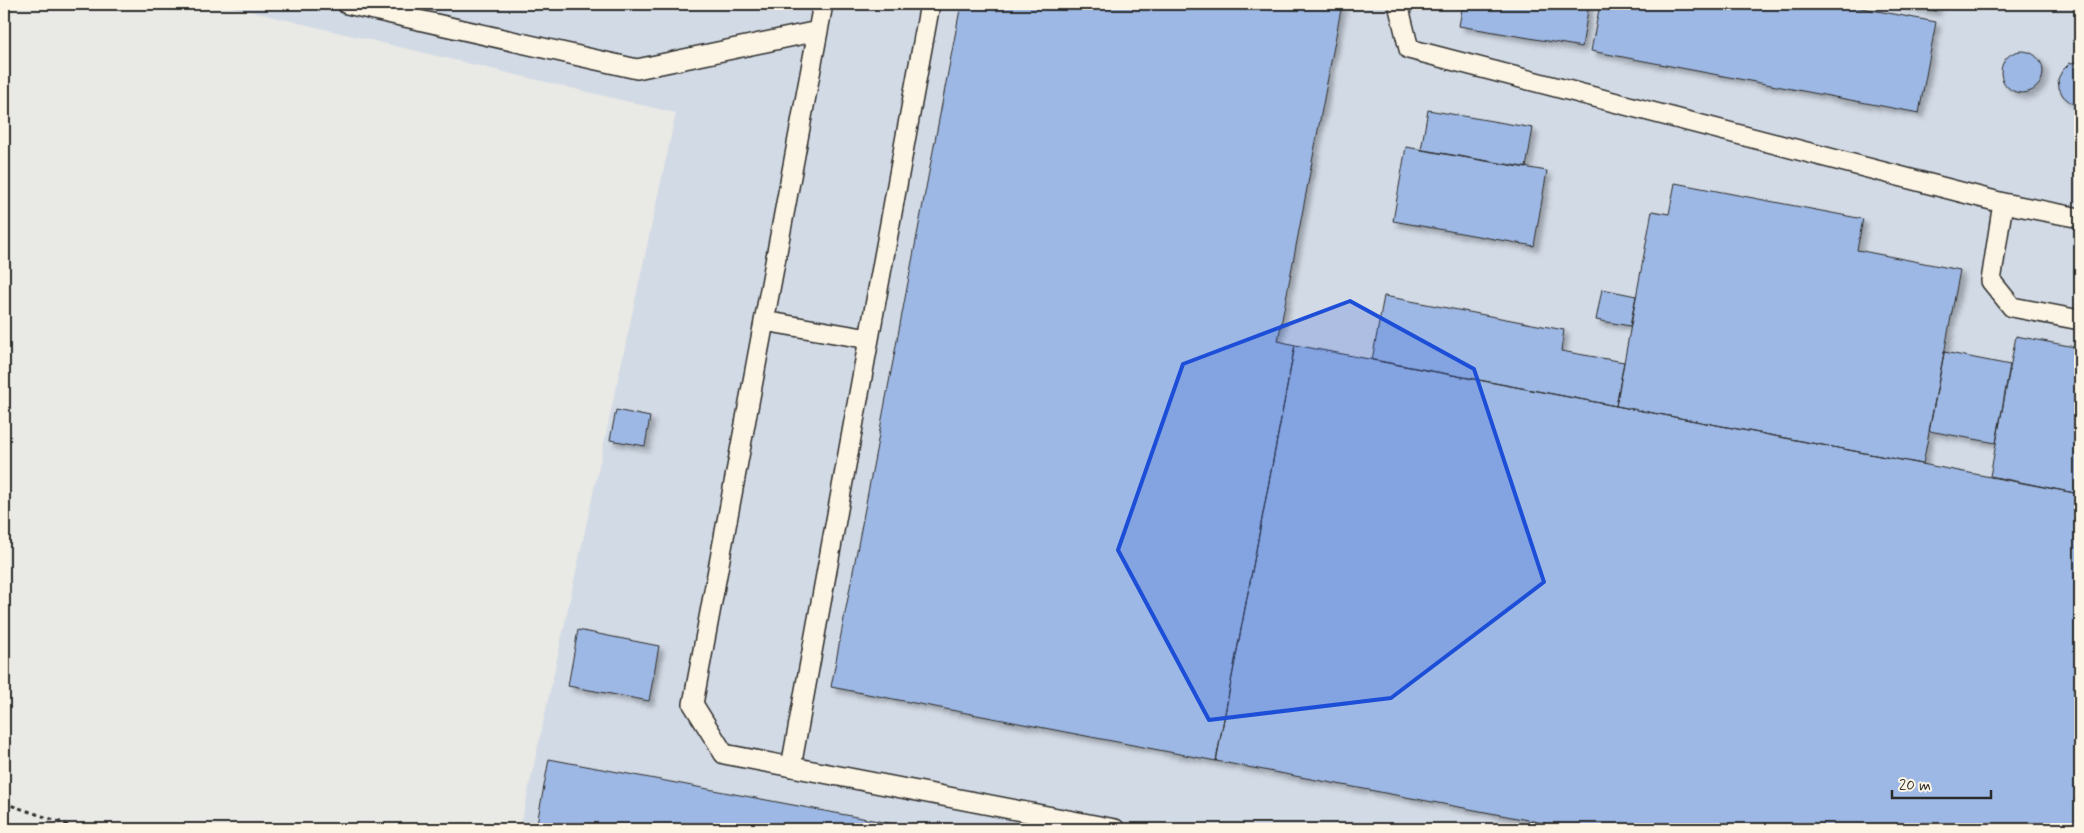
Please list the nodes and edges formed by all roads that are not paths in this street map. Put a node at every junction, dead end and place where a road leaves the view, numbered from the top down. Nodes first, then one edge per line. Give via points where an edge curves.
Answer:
1 (347, 4) edge
2 (823, 4) edge
3 (930, 4) edge
4 (1398, 4) edge
5 (818, 31) junction
6 (2003, 203) junction
7 (2080, 218) edge
8 (2080, 320) edge
9 (764, 321) junction
10 (869, 339) junction
11 (791, 766) junction
12 (1115, 829) edge

1 - 5 lane via 637,69
2 - 5 lane
3 - 10 lane
4 - 6 lane via 1409,49
5 - 9 lane
6 - 7 lane
6 - 8 lane via 1991,281 2012,307
9 - 10 lane
9 - 11 lane via 693,704 724,754
10 - 11 lane
11 - 12 lane

